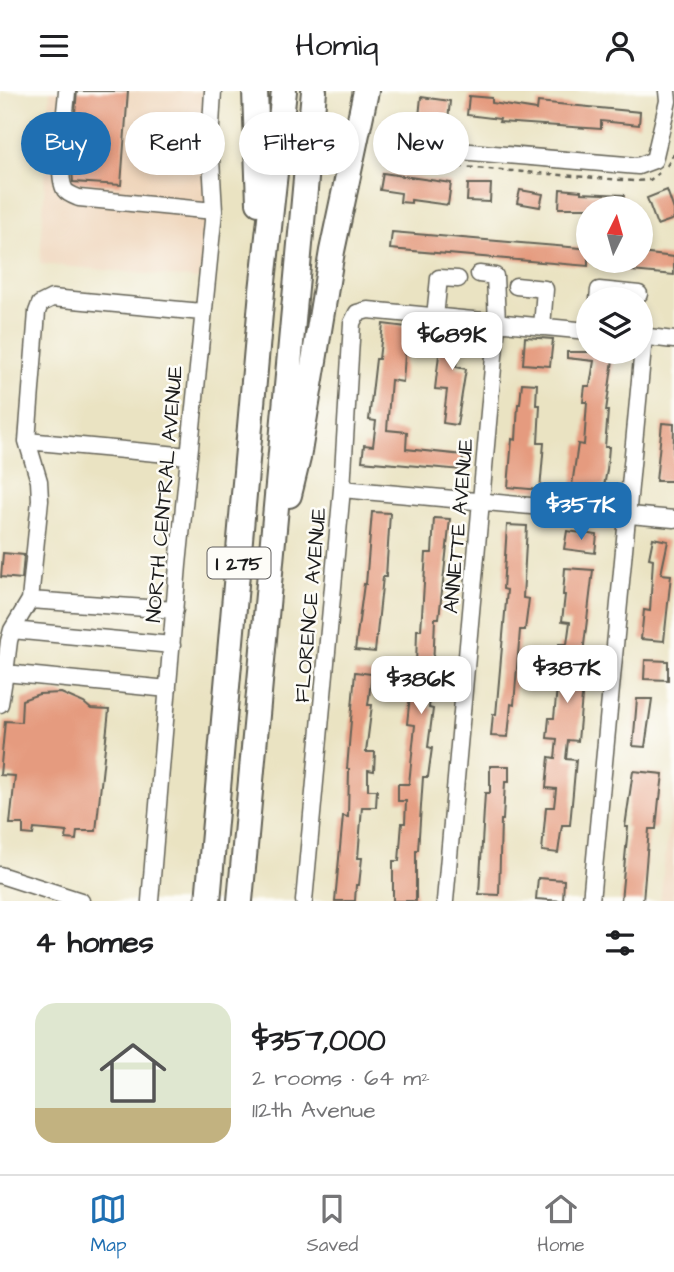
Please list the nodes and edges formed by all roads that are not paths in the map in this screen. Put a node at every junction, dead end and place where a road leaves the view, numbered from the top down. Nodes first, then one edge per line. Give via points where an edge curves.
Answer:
1 (67, 91) edge
2 (211, 91) edge
3 (255, 91) edge
4 (284, 91) edge
5 (314, 91) edge
6 (366, 91) edge
7 (670, 98) edge
8 (469, 152) edge
9 (214, 211) junction
10 (479, 274) dead end
11 (458, 279) dead end
12 (516, 286) dead end
13 (262, 291) junction
14 (202, 312) junction
15 (435, 317) junction
16 (498, 323) junction
17 (542, 327) junction
18 (576, 330) edge
19 (653, 338) edge
20 (674, 340) edge
21 (640, 364) edge
22 (27, 442) junction
23 (189, 456) junction
24 (342, 489) junction
25 (481, 502) junction
26 (626, 515) junction
27 (674, 519) edge
28 (270, 570) junction
29 (30, 600) junction
30 (175, 610) junction
31 (12, 630) junction
32 (172, 645) junction
33 (5, 673) junction
34 (168, 689) junction
35 (0, 703) edge
36 (0, 875) edge
37 (81, 901) edge
38 (150, 901) edge
39 (208, 901) edge
40 (240, 901) edge
41 (304, 901) edge
42 (445, 901) edge
43 (591, 901) edge

1 - 9 street via 61,161 67,192 79,198
2 - 9 street, NORTH CENTRAL AVENUE
3 - 13 highway
4 - 13 highway, I 275
5 - 28 highway, I 275
6 - 28 highway via 332,251 298,458
7 - 8 street via 654,160 638,166
9 - 14 street, NORTH CENTRAL AVENUE
10 - 16 street, ANNETTE AVENUE via 495,276
11 - 15 street via 439,278
12 - 17 street via 545,289
13 - 39 highway, I 275
14 - 22 street via 46,299 37,312
14 - 23 street, NORTH CENTRAL AVENUE
15 - 16 street
15 - 24 street, FLORENCE AVENUE via 368,310 357,313 352,323
16 - 17 street
16 - 25 street, ANNETTE AVENUE
17 - 18 street
19 - 20 street
21 - 26 street
22 - 23 street
22 - 29 street via 40,488
23 - 30 street, NORTH CENTRAL AVENUE
24 - 25 street
24 - 41 street, FLORENCE AVENUE
25 - 26 street
25 - 42 street, ANNETTE AVENUE
26 - 27 street
26 - 43 street
28 - 40 highway, I 275
29 - 30 street
29 - 31 street
30 - 32 street, NORTH CENTRAL AVENUE
31 - 32 street
31 - 33 street
32 - 34 street, NORTH CENTRAL AVENUE
33 - 34 street
33 - 35 street
34 - 38 street, NORTH CENTRAL AVENUE
36 - 37 street

